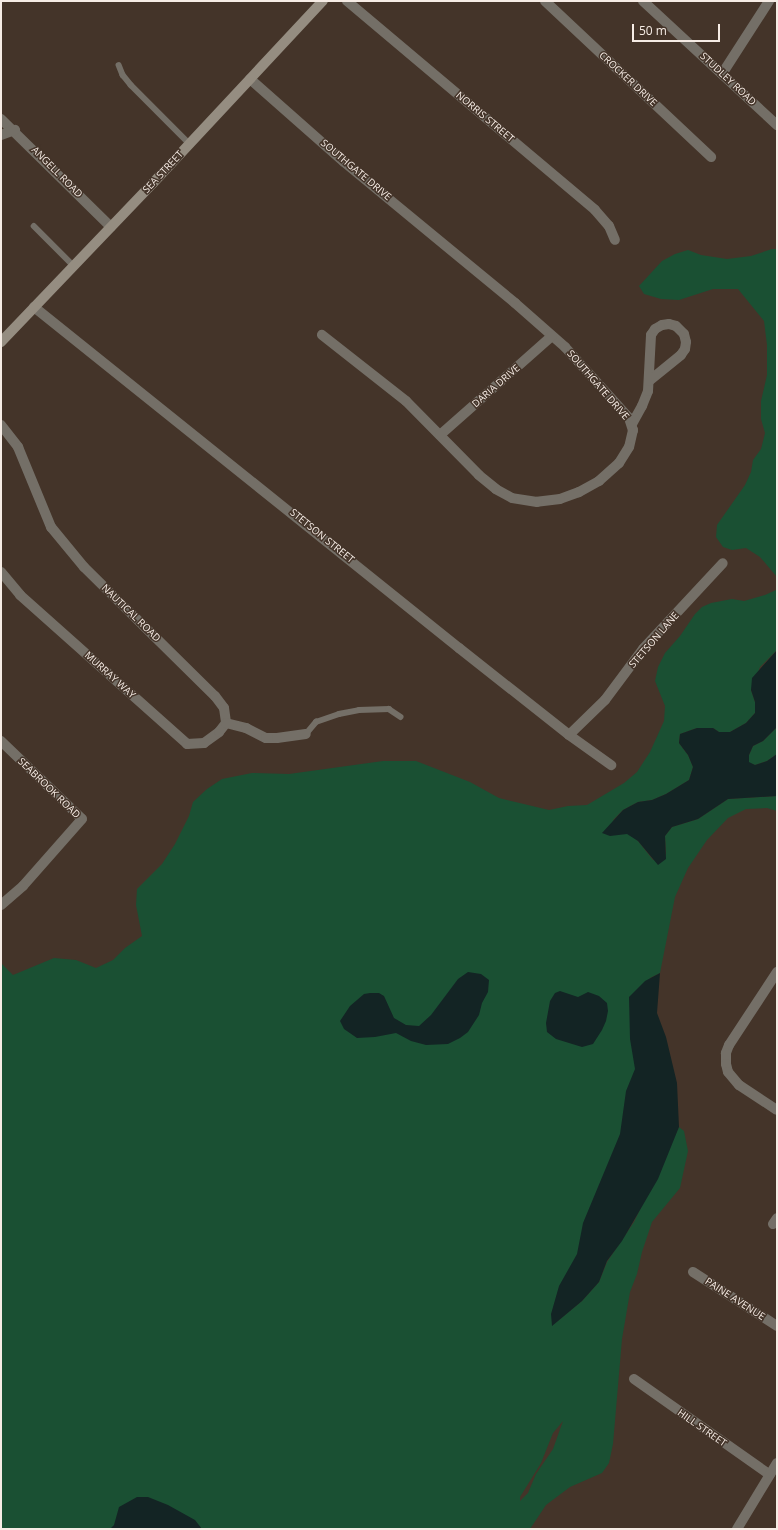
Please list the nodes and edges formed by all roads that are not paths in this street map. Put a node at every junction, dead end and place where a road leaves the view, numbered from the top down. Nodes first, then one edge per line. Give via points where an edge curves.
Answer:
1 (323, 1) edge
2 (347, 1) edge
3 (545, 1) edge
4 (643, 1) edge
5 (769, 1) edge
6 (119, 65) dead end
7 (722, 74) junction
8 (250, 79) junction
9 (1, 119) edge
10 (777, 125) edge
11 (15, 130) junction
12 (1, 135) edge
13 (189, 143) junction
14 (712, 157) dead end
15 (34, 226) dead end
16 (111, 227) junction
17 (615, 240) dead end
18 (74, 266) junction
19 (34, 308) junction
20 (322, 334) dead end
21 (552, 336) junction
22 (1, 342) edge
23 (649, 381) junction
24 (632, 424) junction
25 (1, 425) edge
26 (440, 436) junction
27 (723, 563) dead end
28 (1, 572) edge
29 (401, 717) dead end
30 (226, 723) junction
31 (306, 734) joint
32 (570, 735) junction
33 (1, 741) edge
34 (611, 765) dead end
35 (1, 905) edge
36 (777, 972) edge
37 (777, 1110) edge
38 (693, 1272) dead end
39 (777, 1326) edge
40 (634, 1379) dead end
41 (777, 1463) edge
42 (770, 1475) junction
43 (737, 1529) edge

1 - 8 street, SEA STREET
2 - 17 street, NORRIS STREET via 595,210 609,226
3 - 14 street, CROCKER DRIVE
4 - 7 street, STUDLEY ROAD
5 - 7 street
6 - 13 lane via 131,85
7 - 10 street, STUDLEY ROAD
8 - 13 street, SEA STREET
8 - 21 street, SOUTHGATE DRIVE via 344,162
9 - 11 street, ANGELL ROAD
11 - 12 street
11 - 16 street, ANGELL ROAD
13 - 16 street, SEA STREET
15 - 18 lane
16 - 18 street, SEA STREET
18 - 19 street, SEA STREET
19 - 22 street, SEA STREET
19 - 32 street, STETSON STREET
20 - 26 street, SOUTHGATE DRIVE via 400,396
21 - 24 street, SOUTHGATE DRIVE via 624,412
21 - 26 street, DARIA DRIVE
23 - 23 street via 685,349 684,334 676,326 662,325 651,335
23 - 24 street via 642,406
24 - 26 street, SOUTHGATE DRIVE via 630,447 599,481 560,499 537,502 512,498 496,489
25 - 30 street, NAUTICAL ROAD via 18,447 43,510 55,532 84,567 215,696 224,708
27 - 32 street, STETSON LANE via 643,649 605,700
28 - 30 street, MURRAY WAY via 20,595 187,744 204,743
29 - 31 lane via 390,709 359,710 316,722
30 - 31 street via 246,728 266,738
32 - 34 street, STETSON STREET
33 - 35 street, SEABROOK ROAD via 82,819 23,886
36 - 37 street via 726,1053 728,1072 739,1085
38 - 39 street, PAINE AVENUE
40 - 42 street, HILL STREET
41 - 42 street
42 - 43 street

